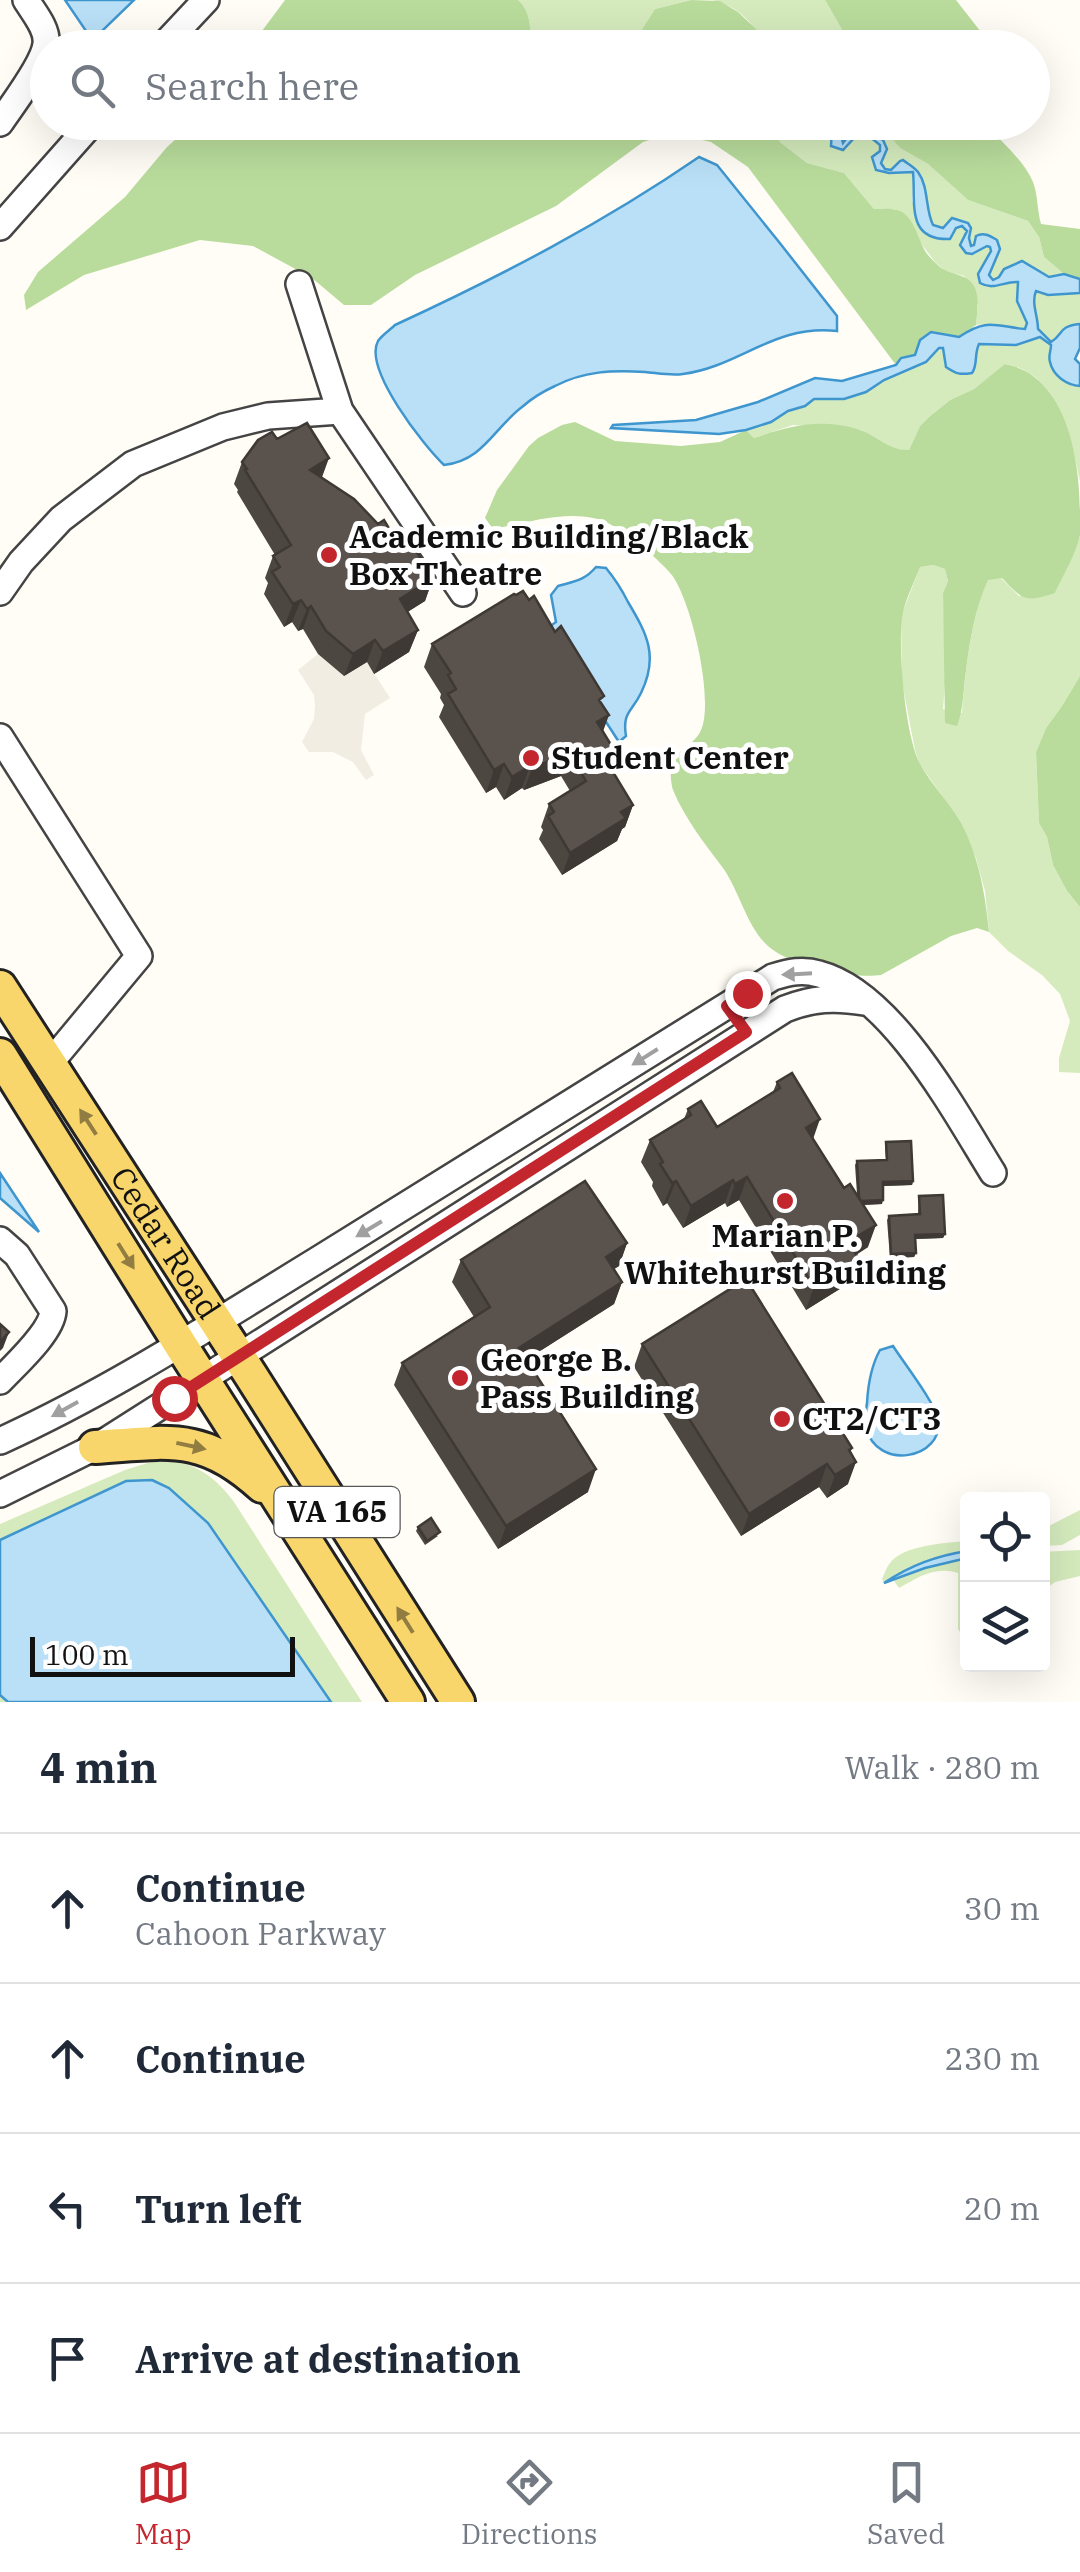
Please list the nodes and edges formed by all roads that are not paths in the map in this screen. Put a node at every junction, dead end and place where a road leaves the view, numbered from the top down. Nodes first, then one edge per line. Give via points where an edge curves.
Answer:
1 (26, 0) edge
2 (206, 0) edge
3 (43, 30) edge
4 (178, 30) edge
5 (30, 76) edge
6 (0, 123) edge
7 (77, 140) edge
8 (0, 227) edge
9 (299, 284) dead end
10 (340, 411) junction
11 (0, 592) edge
12 (462, 593) dead end
13 (0, 738) edge
14 (0, 987) edge
15 (868, 1002) junction
16 (727, 1006) junction
17 (746, 1032) junction
18 (0, 1054) edge
19 (50, 1063) junction
20 (993, 1173) dead end
21 (0, 1240) edge
22 (216, 1322) junction
23 (180, 1344) junction
24 (238, 1356) junction
25 (202, 1379) junction
26 (0, 1381) edge
27 (0, 1441) edge
28 (94, 1448) junction
29 (0, 1494) edge
30 (283, 1506) junction
31 (408, 1702) edge
32 (458, 1702) edge

1 - 3 street
2 - 4 street
5 - 6 street
7 - 8 street
9 - 10 street
10 - 11 street via 223,427 133,464 61,519
10 - 12 street
13 - 19 street via 139,956
14 - 19 main road, Cedar Road / VA 165
15 -> 16 street via 836,980 804,971 774,977
15 - 17 street via 803,1002
15 - 20 street via 908,1042
16 - 17 street
16 -> 22 street
17 - 24 street
18 -> 23 main road, Cedar Road / VA 165
22 -> 19 main road, Cedar Road / VA 165
21 - 26 street via 53,1310 47,1329
22 - 23 street
22 - 24 main road, Cedar Road / VA 165
23 - 25 main road, Cedar Road / VA 165
23 -> 27 street
24 - 25 street
32 -> 24 main road, Cedar Road / VA 165
25 - 28 street
25 - 30 main road, Cedar Road / VA 165
28 - 29 street
28 -> 30 main road via 159,1441 197,1446 230,1460
30 - 31 main road, Cedar Road / VA 165

